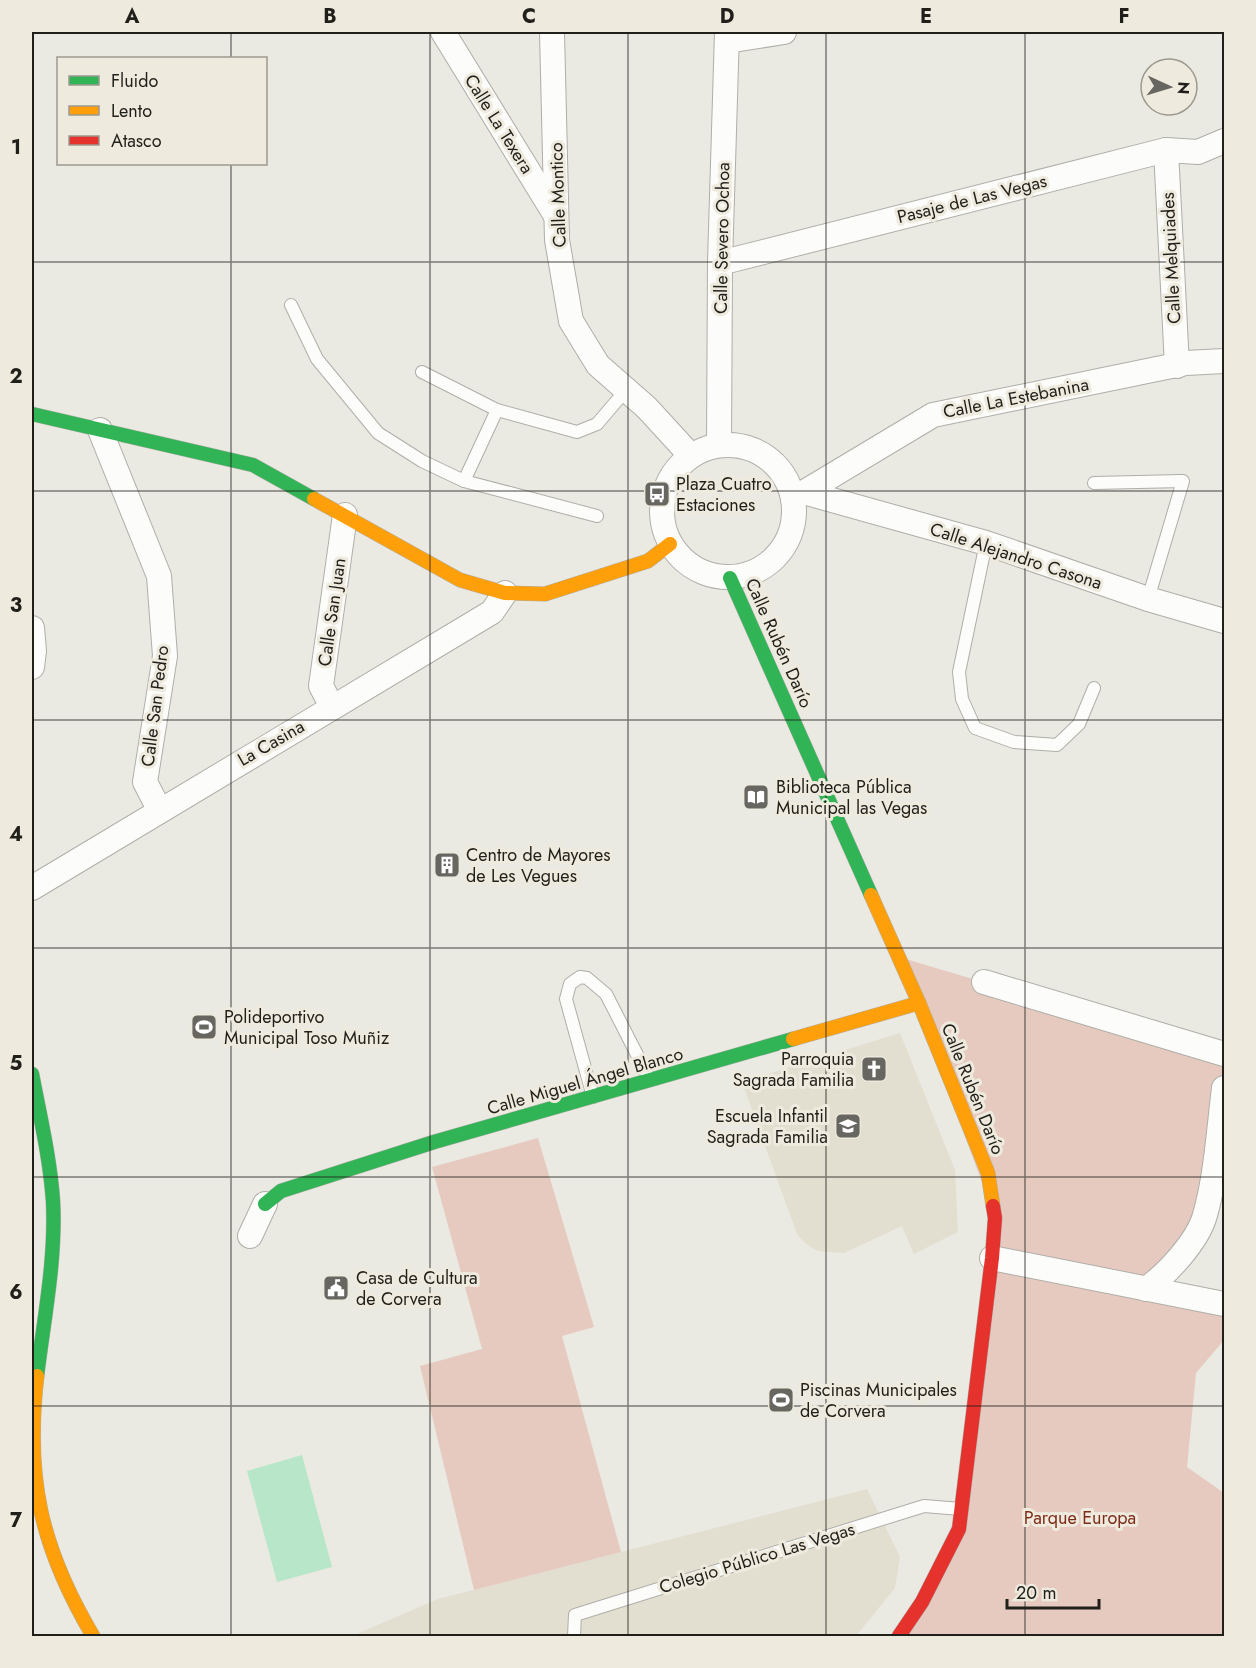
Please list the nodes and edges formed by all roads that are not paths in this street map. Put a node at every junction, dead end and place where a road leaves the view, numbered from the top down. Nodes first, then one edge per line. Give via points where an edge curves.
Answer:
1 (443, 32) edge
2 (552, 32) edge
3 (784, 32) edge
4 (727, 36) edge
5 (1224, 141) edge
6 (1166, 150) junction
7 (556, 216) junction
8 (720, 263) junction
9 (291, 305) dead end
10 (1224, 361) edge
11 (1177, 366) junction
12 (422, 372) dead end
13 (626, 390) junction
14 (497, 410) junction
15 (32, 414) edge
16 (100, 430) junction
17 (719, 445) junction
18 (691, 456) junction
19 (464, 481) junction
20 (1094, 483) dead end
21 (800, 496) junction
22 (345, 515) junction
23 (597, 516) dead end
24 (986, 543) junction
25 (670, 544) junction
26 (730, 578) junction
27 (505, 593) junction
28 (1148, 599) junction
29 (1224, 621) edge
30 (32, 627) edge
31 (32, 667) edge
32 (1094, 688) dead end
33 (332, 707) junction
34 (159, 809) junction
35 (32, 888) edge
36 (984, 982) dead end
37 (919, 1003) junction
38 (1224, 1054) edge
39 (32, 1074) edge
40 (651, 1081) junction
41 (1224, 1088) edge
42 (593, 1098) junction
43 (265, 1204) joint
44 (250, 1236) dead end
45 (992, 1258) junction
46 (1146, 1289) junction
47 (1224, 1304) edge
48 (962, 1509) junction
49 (93, 1636) edge
50 (574, 1636) edge
51 (899, 1636) edge

1 - 7 street, Calle La Texera
2 - 7 street, Calle Montico
3 - 4 street
4 - 8 street, Calle Severo Ochoa
5 - 6 street, Pasaje de Las Vegas via 1198,152
6 - 8 street, Pasaje de Las Vegas
6 - 11 street, Calle Melquiades
7 - 13 street, Calle Montico via 571,321 598,365
8 - 17 street, Calle Severo Ochoa
9 - 19 lane via 317,359 378,433 422,461
10 - 11 street, Calle La Estebanina
11 - 21 street, Calle La Estebanina via 933,415
12 - 14 lane
13 - 14 lane via 597,424 577,432
13 - 18 street, Calle Montico
14 - 19 lane
15 - 16 street
16 - 22 street via 253,465
16 - 34 street, Calle San Pedro via 159,576 165,656 145,782
17 - 18 street
17 - 21 street via 759,452 775,464
18 - 25 street via 674,473 663,495 662,520
19 - 23 lane
20 - 28 lane via 1183,481
21 - 24 street, Calle Alejandro Casona
21 - 26 street via 786,544 771,562 752,573
22 - 27 street via 460,580
22 - 33 street, Calle San Juan via 321,686
24 - 28 street, Calle Alejandro Casona
24 - 32 lane via 959,672 962,699 975,728 1014,742 1057,745 1079,724
25 - 26 street via 685,562 706,574
25 - 27 street via 648,561 545,594
26 - 37 street, Calle Rubén Darío
27 - 33 street, La Casina via 492,612
28 - 29 street, Calle Alejandro Casona
30 - 31 street
33 - 34 street, La Casina
34 - 35 street, La Casina
36 - 38 street
37 - 40 street, Calle Miguel Ángel Blanco
37 - 45 street, Calle Rubén Darío via 987,1173 995,1218
39 - 49 street via 48,1159 53,1222 32,1449 38,1503 53,1557 72,1603
40 - 42 street, Calle Miguel Ángel Blanco
40 - 42 lane via 606,994 580,977 570,984 566,999
41 - 46 street via 1205,1217 1164,1276
42 - 43 street, Calle Miguel Ángel Blanco via 434,1142 281,1191
43 - 44 street
45 - 46 street
45 - 48 street, Calle Rubén Darío
46 - 47 street
48 - 50 lane, Colegio Público Las Vegas via 924,1506 575,1615
48 - 51 street, Calle Rubén Darío via 960,1530

